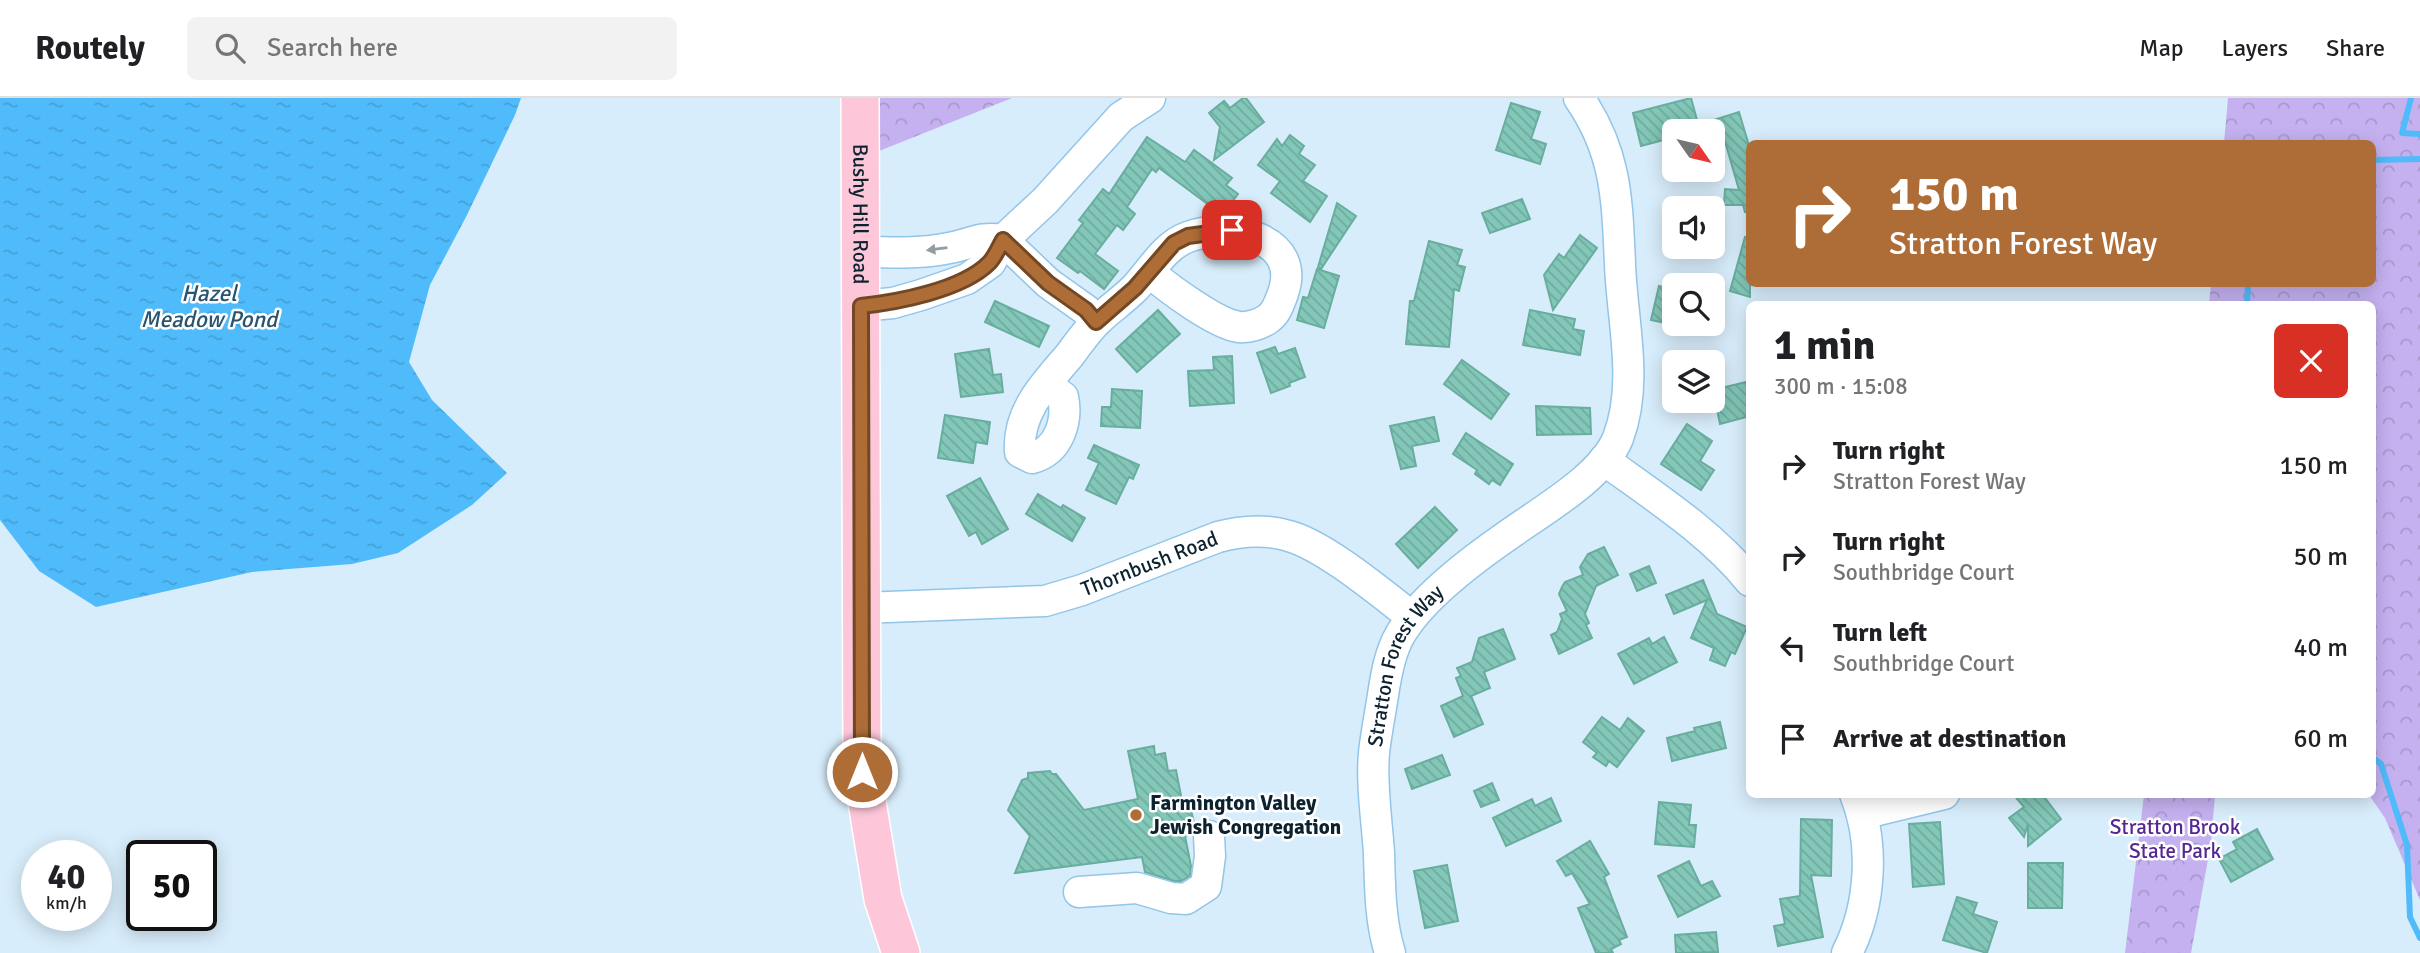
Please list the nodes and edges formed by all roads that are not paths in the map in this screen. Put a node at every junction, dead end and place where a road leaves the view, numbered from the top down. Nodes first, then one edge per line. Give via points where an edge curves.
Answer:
1 (860, 98) edge
2 (1150, 98) edge
3 (1579, 98) edge
4 (1003, 240) junction
5 (862, 251) junction
6 (1149, 272) dead end
7 (861, 306) junction
8 (1096, 322) junction
9 (1046, 384) dead end
10 (1604, 460) junction
11 (1746, 576) edge
12 (862, 608) junction
13 (1412, 617) junction
14 (1910, 798) edge
15 (1859, 804) edge
16 (1209, 836) dead end
17 (1079, 892) dead end
18 (1381, 952) edge
19 (901, 953) edge
20 (1847, 953) edge

1 - 5 main road, Bushy Hill Road
2 - 4 street via 1121,117
3 - 10 street, Stratton Forest Way via 1596,123 1614,178 1627,335 1627,405 1617,439
4 -> 5 street via 985,237 951,248 905,254
4 - 7 street via 989,263 967,279 921,296
4 - 8 street
5 - 7 main road, Bushy Hill Road
6 - 8 street
7 - 12 main road, Bushy Hill Road
8 - 9 street
10 - 11 street via 1699,531
10 - 13 street, Stratton Forest Way via 1570,492 1471,561
12 - 13 street, Thornbush Road via 1045,601 1218,537 1254,532 1307,543
12 - 19 main road, Bushy Hill Road via 862,772 883,899
13 - 18 street, Stratton Forest Way via 1399,636 1387,672 1374,755
14 - 15 street
15 - 20 street via 1867,846 1867,880 1862,917
16 - 17 street via 1206,886 1186,899 1137,888

